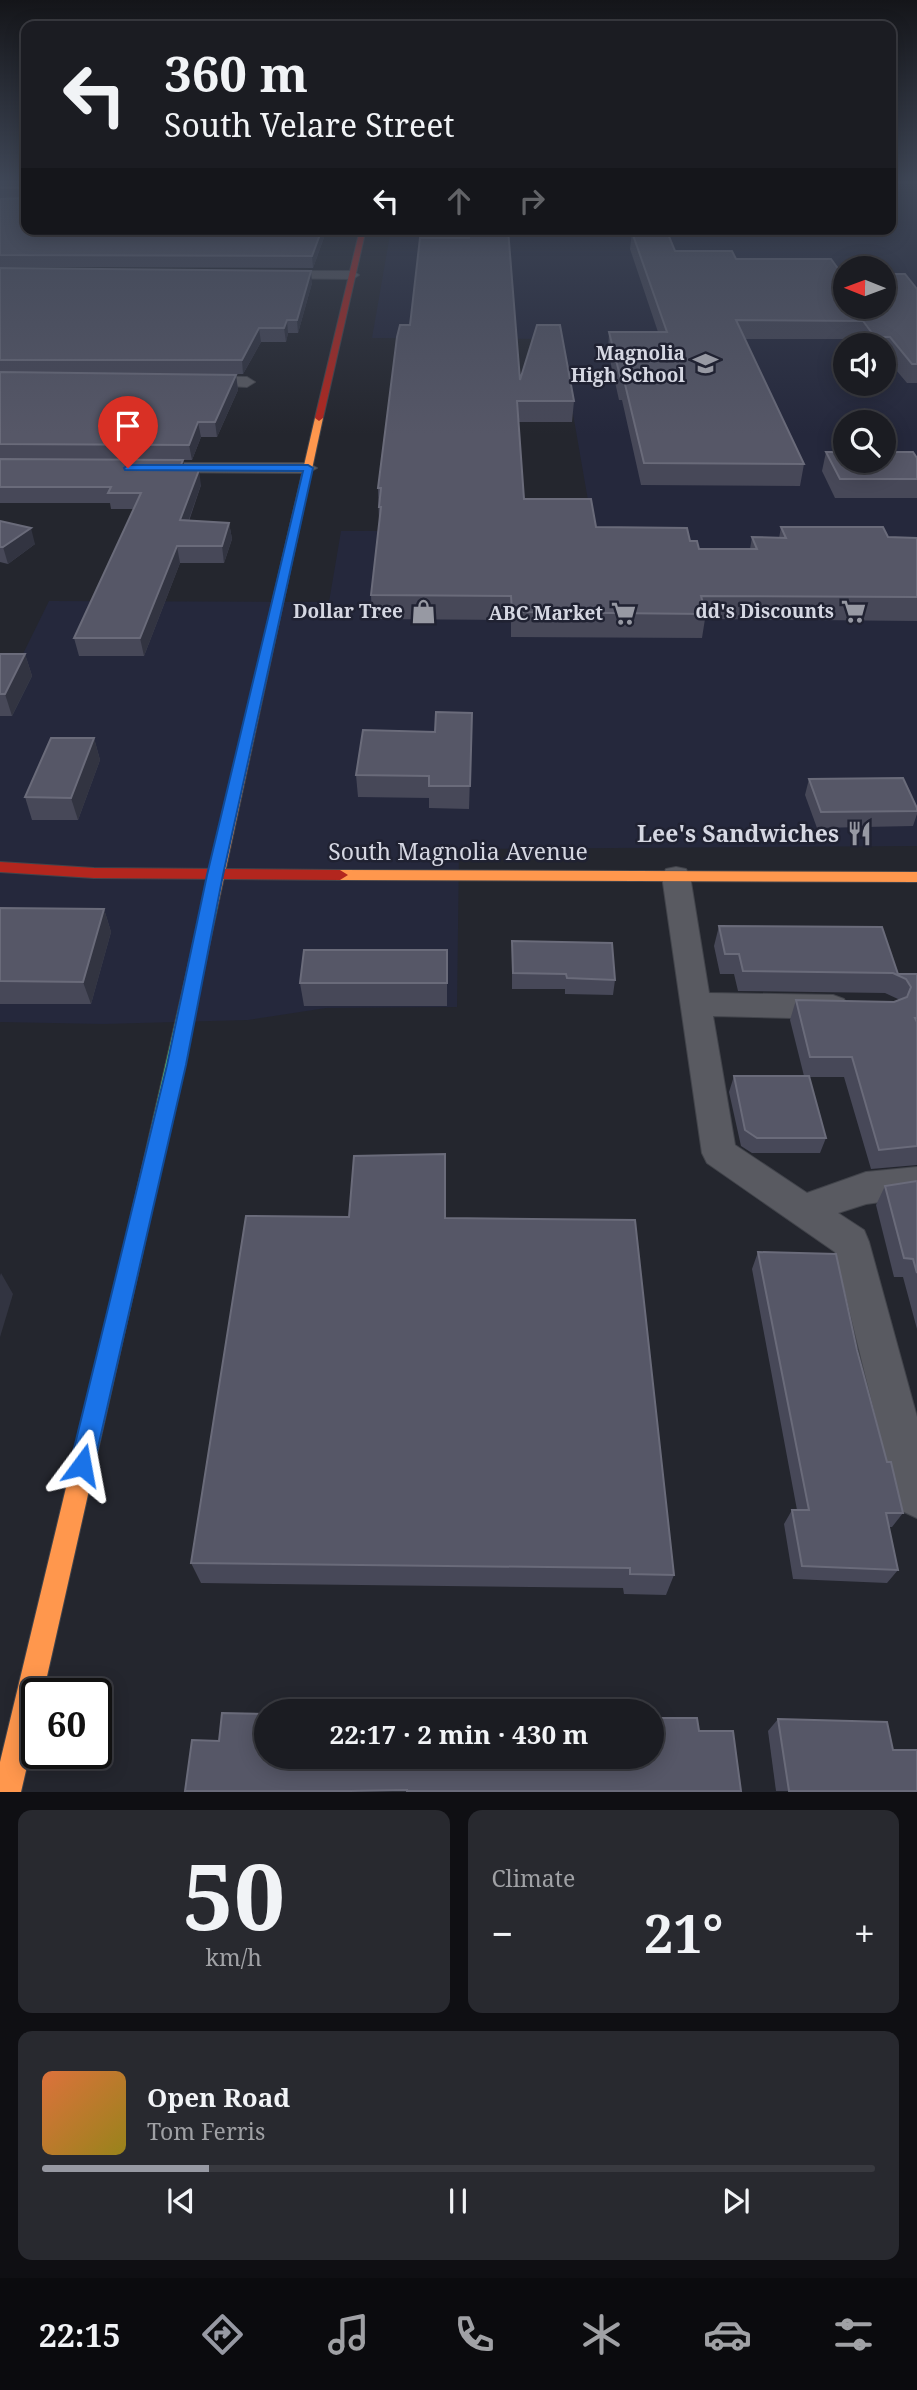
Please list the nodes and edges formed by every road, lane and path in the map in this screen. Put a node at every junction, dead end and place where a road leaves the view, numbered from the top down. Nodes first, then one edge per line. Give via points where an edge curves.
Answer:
1 (355, 267) edge
2 (255, 275) edge
3 (353, 275) junction
4 (178, 381) edge
5 (247, 382) dead end
6 (134, 468) edge
7 (308, 468) junction
8 (0, 867) edge
9 (215, 875) junction
10 (676, 876) junction
11 (917, 877) edge
12 (696, 1004) junction
13 (858, 1008) edge
14 (917, 1182) edge
15 (803, 1210) junction
16 (917, 1496) edge
17 (7, 1791) edge

1 - 3 main road
2 - 3 street
3 - 7 main road
4 - 5 street
6 - 7 street
7 - 9 main road
8 - 9 main road, South Magnolia Avenue
9 - 10 main road, South Magnolia Avenue
9 - 17 main road via 176,1065
10 - 11 main road, South Magnolia Avenue
10 - 12 street
12 - 13 street
12 - 15 street via 719,1153
14 - 15 street via 866,1188
15 - 16 street via 851,1242

